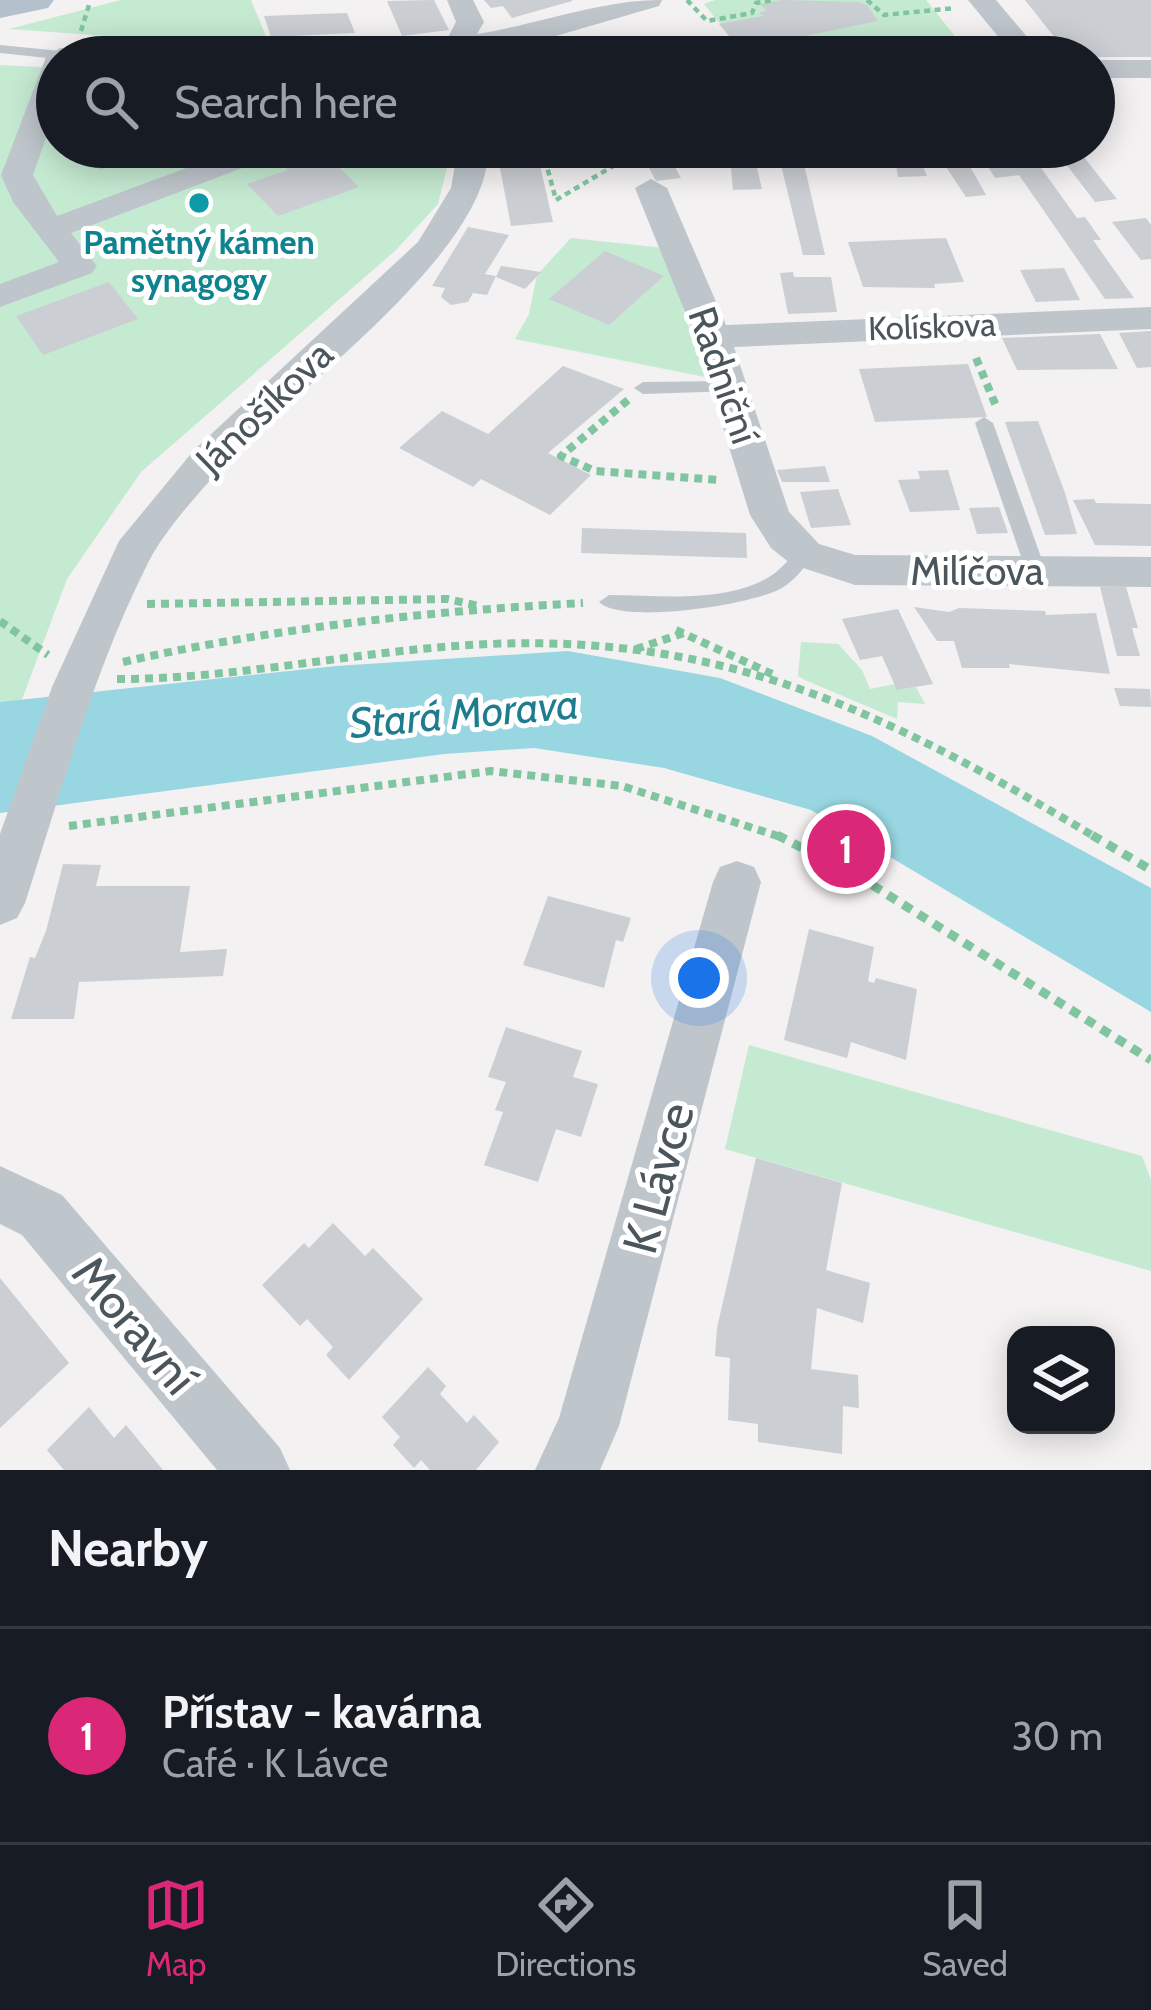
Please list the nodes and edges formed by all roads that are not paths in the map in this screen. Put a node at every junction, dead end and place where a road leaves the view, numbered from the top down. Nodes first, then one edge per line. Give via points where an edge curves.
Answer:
1 (34, 0) edge
2 (460, 0) edge
3 (649, 0) edge
4 (985, 5) edge
5 (0, 6) edge
6 (463, 36) edge
7 (525, 36) edge
8 (1012, 36) edge
9 (0, 49) edge
10 (36, 52) edge
11 (1115, 69) edge
12 (1151, 69) edge
13 (36, 123) edge
14 (215, 168) edge
15 (470, 168) edge
16 (8, 178) edge
17 (651, 188) dead end
18 (51, 229) junction
19 (0, 296) edge
20 (1151, 318) edge
21 (713, 337) junction
22 (730, 386) junction
23 (643, 388) road end
24 (992, 421) road end
25 (805, 554) junction
26 (1036, 571) junction
27 (1151, 572) edge
28 (608, 602) road end
29 (12, 860) edge
30 (737, 882) dead end
31 (0, 1194) edge
32 (258, 1470) edge
33 (567, 1470) edge

1 - 5 main road
2 - 6 street via 470,22
3 - 7 street
4 - 8 street
9 - 10 lane
11 - 12 street
13 - 16 street
14 - 18 street
15 - 29 street, Jánošíkova via 430,249 208,459 143,538 64,672
16 - 18 street
17 - 21 street, Radniční via 679,232
18 - 19 street via 80,266
20 - 21 street, Kolískova
21 - 22 street, Radniční
22 - 23 lane
22 - 25 street, Radniční via 770,515
24 - 26 lane
25 - 26 street, Milíčova via 855,570
25 - 28 lane via 778,580 750,592
26 - 27 street, Milíčova
30 - 33 street, K Lávce via 595,1403
31 - 32 street, Moravní via 42,1215

